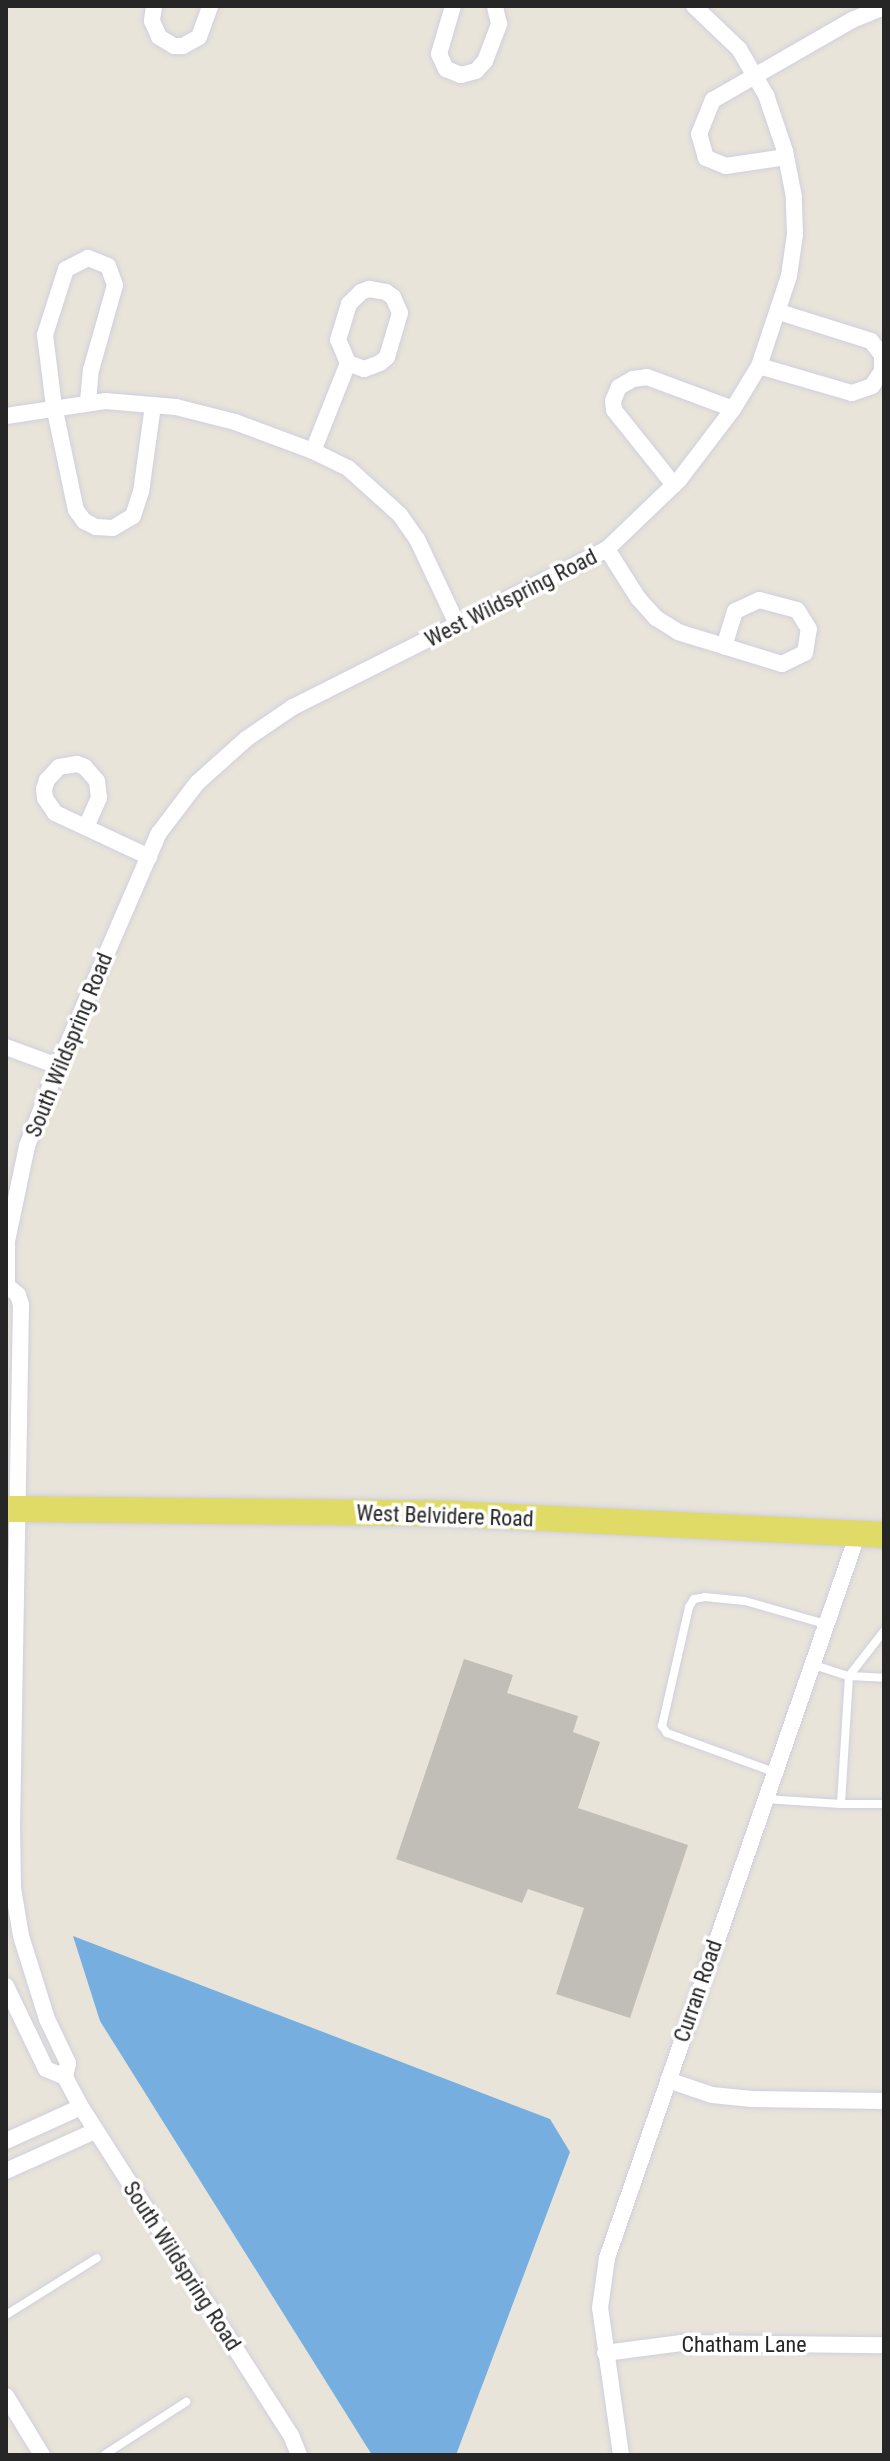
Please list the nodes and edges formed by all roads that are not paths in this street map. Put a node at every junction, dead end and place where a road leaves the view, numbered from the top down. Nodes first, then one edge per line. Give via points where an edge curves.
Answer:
1 (154, 6) edge
2 (210, 6) edge
3 (453, 6) edge
4 (495, 6) edge
5 (694, 6) edge
6 (873, 8) edge
7 (755, 75) junction
8 (786, 157) junction
9 (779, 312) junction
10 (348, 363) junction
11 (759, 366) junction
12 (88, 402) junction
13 (153, 405) junction
14 (54, 406) junction
15 (733, 409) junction
16 (6, 416) edge
17 (313, 451) junction
18 (674, 485) junction
19 (607, 549) junction
20 (457, 624) junction
21 (724, 646) junction
22 (86, 827) dead end
23 (149, 857) junction
24 (6, 1047) edge
25 (58, 1066) junction
26 (7, 1268) edge
27 (7, 1286) edge
28 (12, 1509) edge
29 (884, 1535) edge
30 (857, 1536) junction
31 (825, 1624) junction
32 (884, 1631) edge
33 (811, 1664) junction
34 (849, 1676) junction
35 (884, 1678) edge
36 (774, 1772) junction
37 (764, 1799) junction
38 (841, 1804) junction
39 (884, 1804) edge
40 (9, 1840) edge
41 (6, 1986) edge
42 (65, 2077) junction
43 (668, 2080) junction
44 (884, 2101) edge
45 (81, 2107) junction
46 (95, 2131) junction
47 (6, 2141) edge
48 (6, 2171) edge
49 (97, 2258) dead end
50 (6, 2315) edge
51 (884, 2345) edge
52 (605, 2353) junction
53 (6, 2396) edge
54 (186, 2402) dead end
55 (41, 2455) edge
56 (104, 2455) edge
57 (299, 2455) edge
58 (621, 2455) edge

1 - 2 street via 152,21 159,37 174,46 199,37
3 - 4 street via 439,54 446,69 461,75 476,71 485,61 499,24
5 - 7 street, West Wildspring Road via 739,49
6 - 7 street
7 - 8 street, West Wildspring Road
7 - 8 street via 713,100 701,126 701,149 706,158 726,166
8 - 9 street, West Wildspring Road via 795,234
9 - 11 street, West Wildspring Road
9 - 11 street via 871,341 882,355 882,371 872,386 852,393
10 - 10 street via 364,369 387,357 400,313 386,292 369,289 349,304 338,340
10 - 17 street
11 - 15 street, West Wildspring Road
12 - 13 street
12 - 14 street
12 - 14 street via 91,370 115,285 108,266 88,258 66,269 45,335
13 - 14 street via 135,511 125,524 108,528 84,521 76,510
13 - 17 street via 235,422
14 - 16 street
15 - 18 street, West Wildspring Road
15 - 18 street via 647,377 619,387 614,410
17 - 20 street via 348,468 400,515
18 - 19 street, West Wildspring Road
19 - 20 street, West Wildspring Road
19 - 21 street via 656,618 678,632
20 - 23 street, West Wildspring Road via 293,707 246,739 197,783 159,833
21 - 21 street via 790,663 807,650 809,629 797,610 759,600 735,611
22 - 23 street
23 - 25 street, South Wildspring Road
24 - 25 street
25 - 26 street, South Wildspring Road via 27,1146 7,1241
26 - 27 street, South Wildspring Road
27 - 28 street, South Wildspring Road via 21,1305
28 - 30 main road, West Belvidere Road via 456,1514
28 - 40 street, South Wildspring Road
29 - 30 main road, West Belvidere Road
30 - 31 street, Curran Road
31 - 33 street, Curran Road
31 - 36 lane via 745,1601 705,1597 694,1599 689,1607 662,1726 667,1733
32 - 34 lane
33 - 34 lane
33 - 36 street, Curran Road
34 - 35 lane
34 - 38 lane
36 - 37 street, Curran Road
37 - 38 lane
37 - 43 street, Curran Road
38 - 39 lane
40 - 42 street, South Wildspring Road via 21,1936 47,2019 68,2063
41 - 42 street, South Wildspring Road via 46,2069
42 - 45 street, South Wildspring Road
43 - 44 street via 712,2095 752,2099
43 - 52 street, Curran Road via 607,2258 600,2308
45 - 46 street, South Wildspring Road
45 - 47 street
46 - 48 street
46 - 57 street, South Wildspring Road
49 - 50 lane
51 - 52 street, Chatham Lane via 681,2343
52 - 58 street, Curran Road
53 - 55 street
54 - 56 lane

